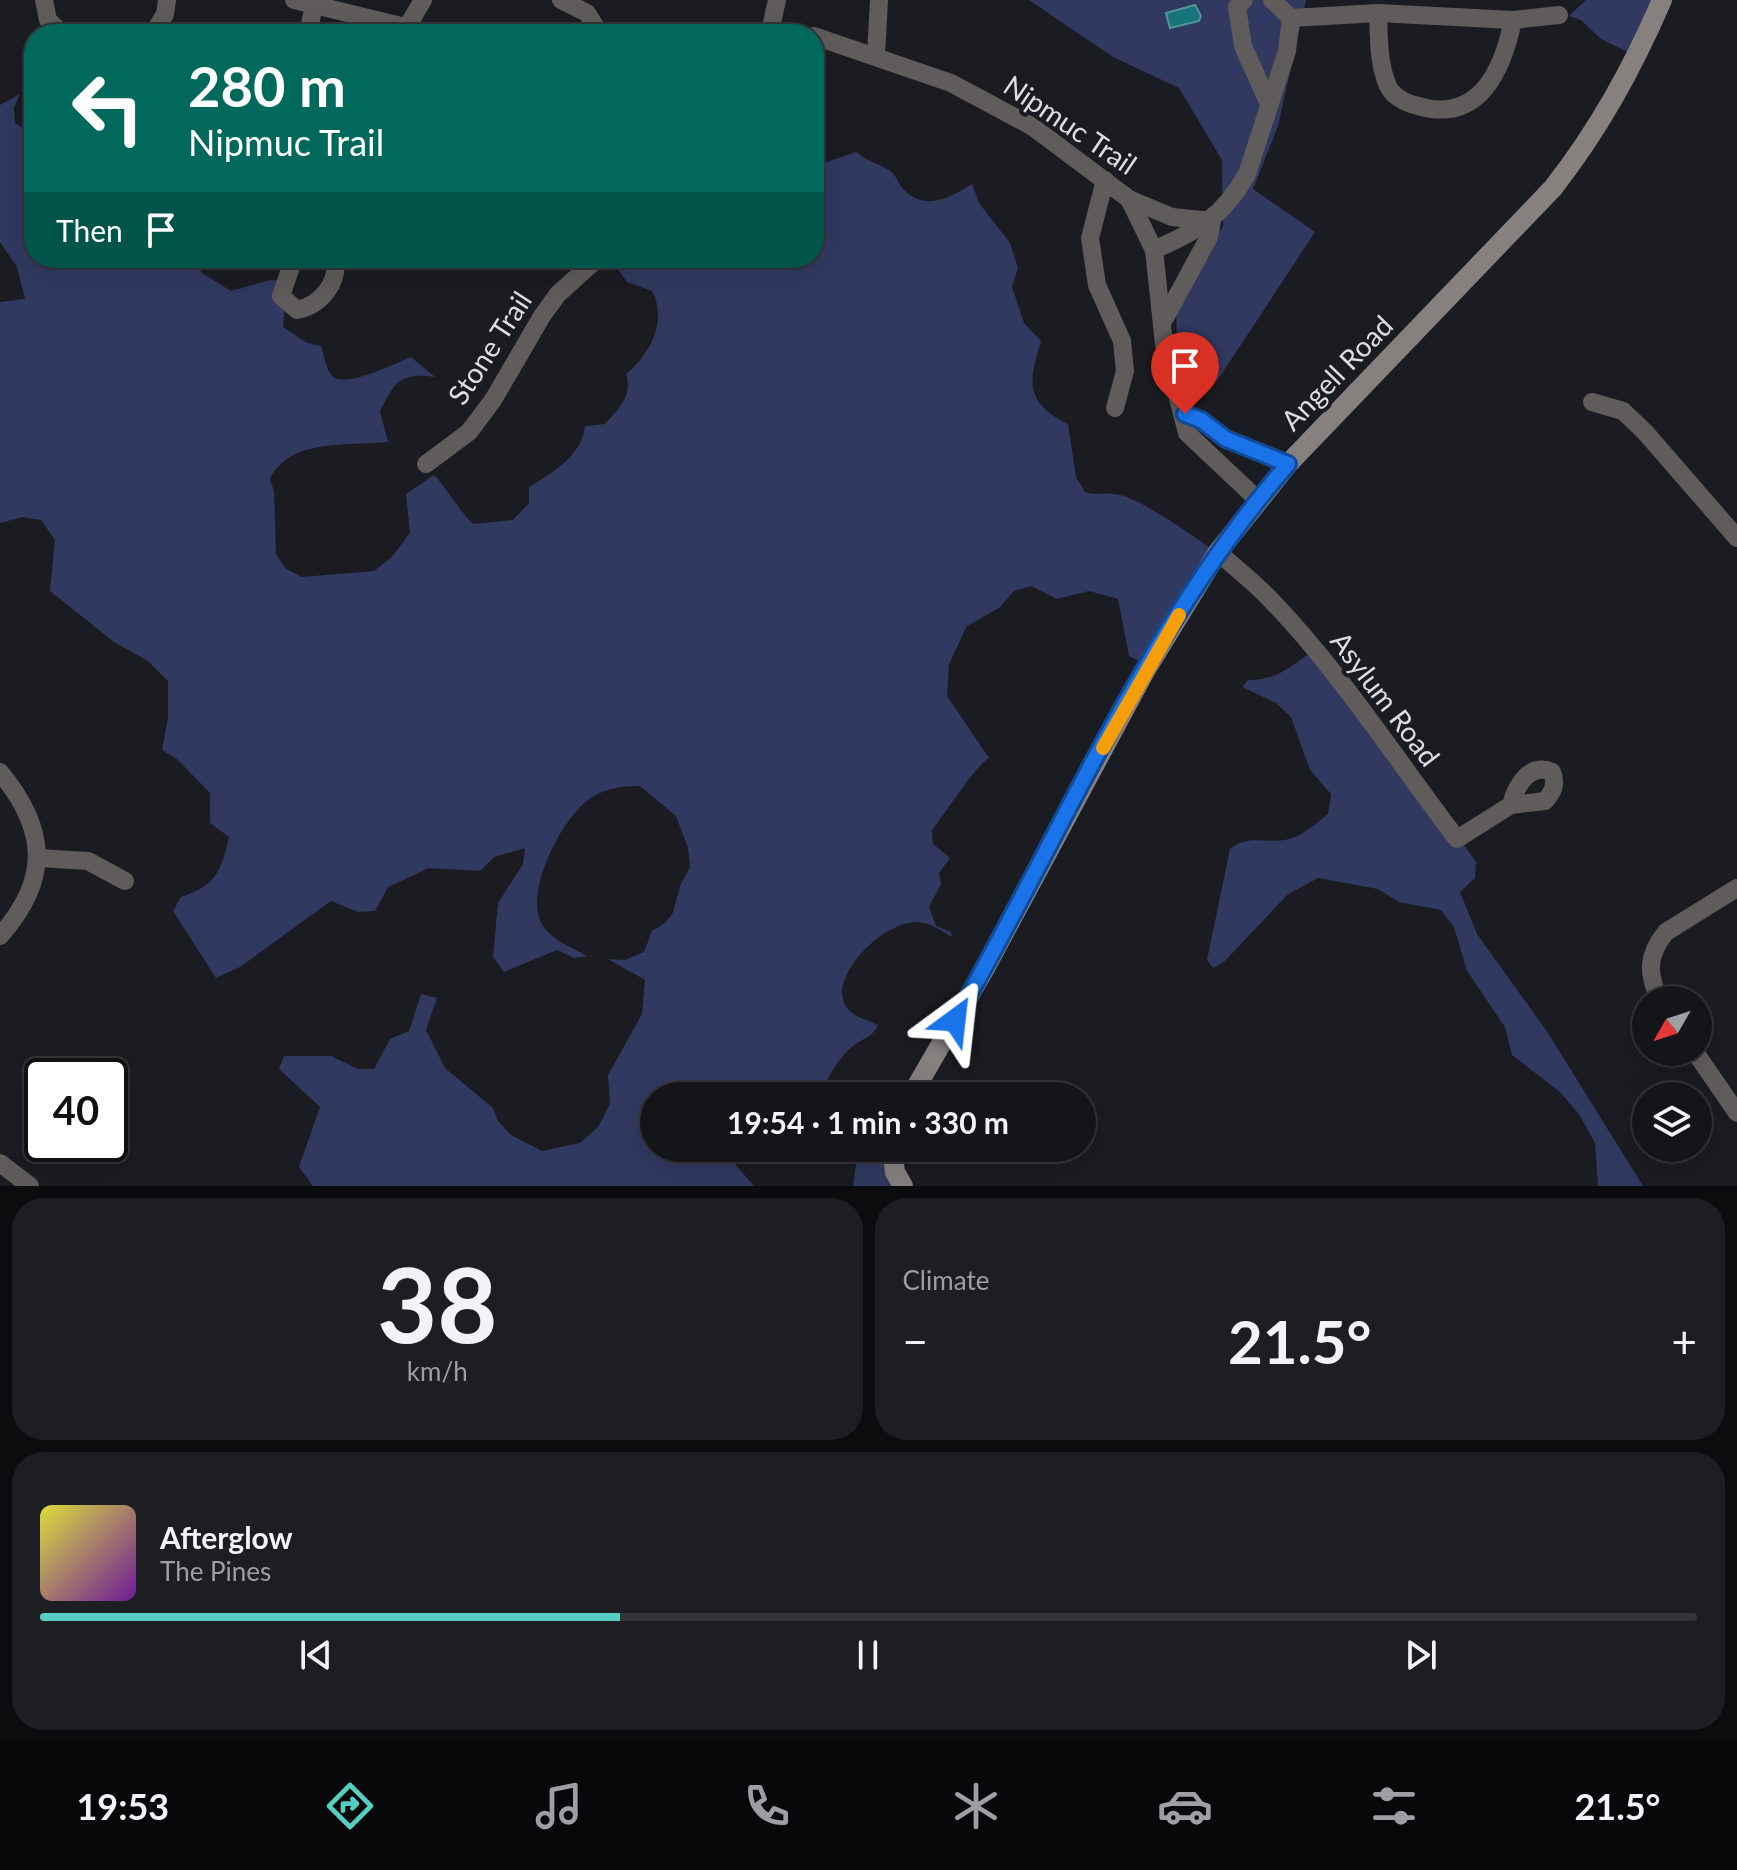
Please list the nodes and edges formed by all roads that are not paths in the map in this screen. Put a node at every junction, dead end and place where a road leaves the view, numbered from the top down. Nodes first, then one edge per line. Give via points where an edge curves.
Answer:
1 (44, 0) edge
2 (167, 0) edge
3 (294, 0) edge
4 (423, 0) edge
5 (561, 0) edge
6 (777, 0) edge
7 (879, 0) edge
8 (1244, 0) edge
9 (1272, 0) edge
10 (1662, 0) edge
11 (314, 5) junction
12 (1378, 13) junction
13 (1559, 15) dead end
14 (1291, 18) junction
15 (1513, 20) junction
16 (52, 24) edge
17 (159, 24) edge
18 (310, 24) edge
19 (394, 24) edge
20 (409, 24) edge
21 (594, 24) edge
22 (769, 24) edge
23 (824, 39) edge
24 (876, 56) junction
25 (1269, 104) junction
26 (1105, 180) junction
27 (1129, 199) junction
28 (1212, 221) junction
29 (1154, 250) junction
30 (291, 268) edge
31 (337, 268) edge
32 (587, 268) edge
33 (1164, 320) junction
34 (1592, 402) dead end
35 (1115, 408) dead end
36 (1185, 414) junction
37 (426, 464) dead end
38 (1288, 464) junction
39 (1257, 499) junction
40 (1737, 538) edge
41 (1218, 552) junction
42 (0, 772) edge
43 (1511, 805) dead end
44 (38, 858) junction
45 (125, 881) dead end
46 (1737, 888) edge
47 (0, 936) edge
48 (1654, 986) edge
49 (1705, 1066) edge
50 (919, 1082) edge
51 (1737, 1113) edge
52 (894, 1162) edge
53 (0, 1163) edge
54 (30, 1186) edge
55 (903, 1186) edge

1 - 16 street
2 - 17 street
3 - 11 street
4 - 20 street
5 - 21 street via 587,13
6 - 22 street
7 - 24 street
8 - 25 street via 1237,7 1237,25
9 - 14 street
10 - 38 street, Angell Road via 1631,72 1590,141 1553,188
11 - 18 street
11 - 19 street
12 - 14 street
12 - 15 street
12 - 15 street via 1380,56 1389,89 1408,103 1438,109 1455,108 1487,87 1500,69
13 - 15 street
14 - 25 street via 1287,51
23 - 24 street, Nipmuc Trail
24 - 26 street, Nipmuc Trail via 951,83 1033,127
25 - 28 street via 1247,174
26 - 27 street, Nipmuc Trail
26 - 35 street via 1090,238 1097,285 1122,341 1125,371
27 - 28 street via 1172,217
27 - 29 street, Nipmuc Trail
28 - 29 street
28 - 33 street via 1209,237
29 - 33 street, Nipmuc Trail
30 - 31 street via 281,296 297,310 322,298
32 - 37 street, Stone Trail via 542,316 469,432
33 - 36 street, Nipmuc Trail via 1171,379
34 - 40 street via 1623,411
36 - 38 street via 1226,439
36 - 39 street, Nipmuc Trail via 1187,433
38 - 39 street, Angell Road
39 - 41 street, Angell Road
41 - 43 street, Asylum Road via 1267,596 1309,645 1457,839
41 - 50 street, Angell Road via 1145,671
42 - 44 street via 25,805
44 - 45 street via 88,861
44 - 47 street via 22,911
46 - 48 street via 1659,940 1651,955
49 - 51 street
52 - 55 street
53 - 54 street

